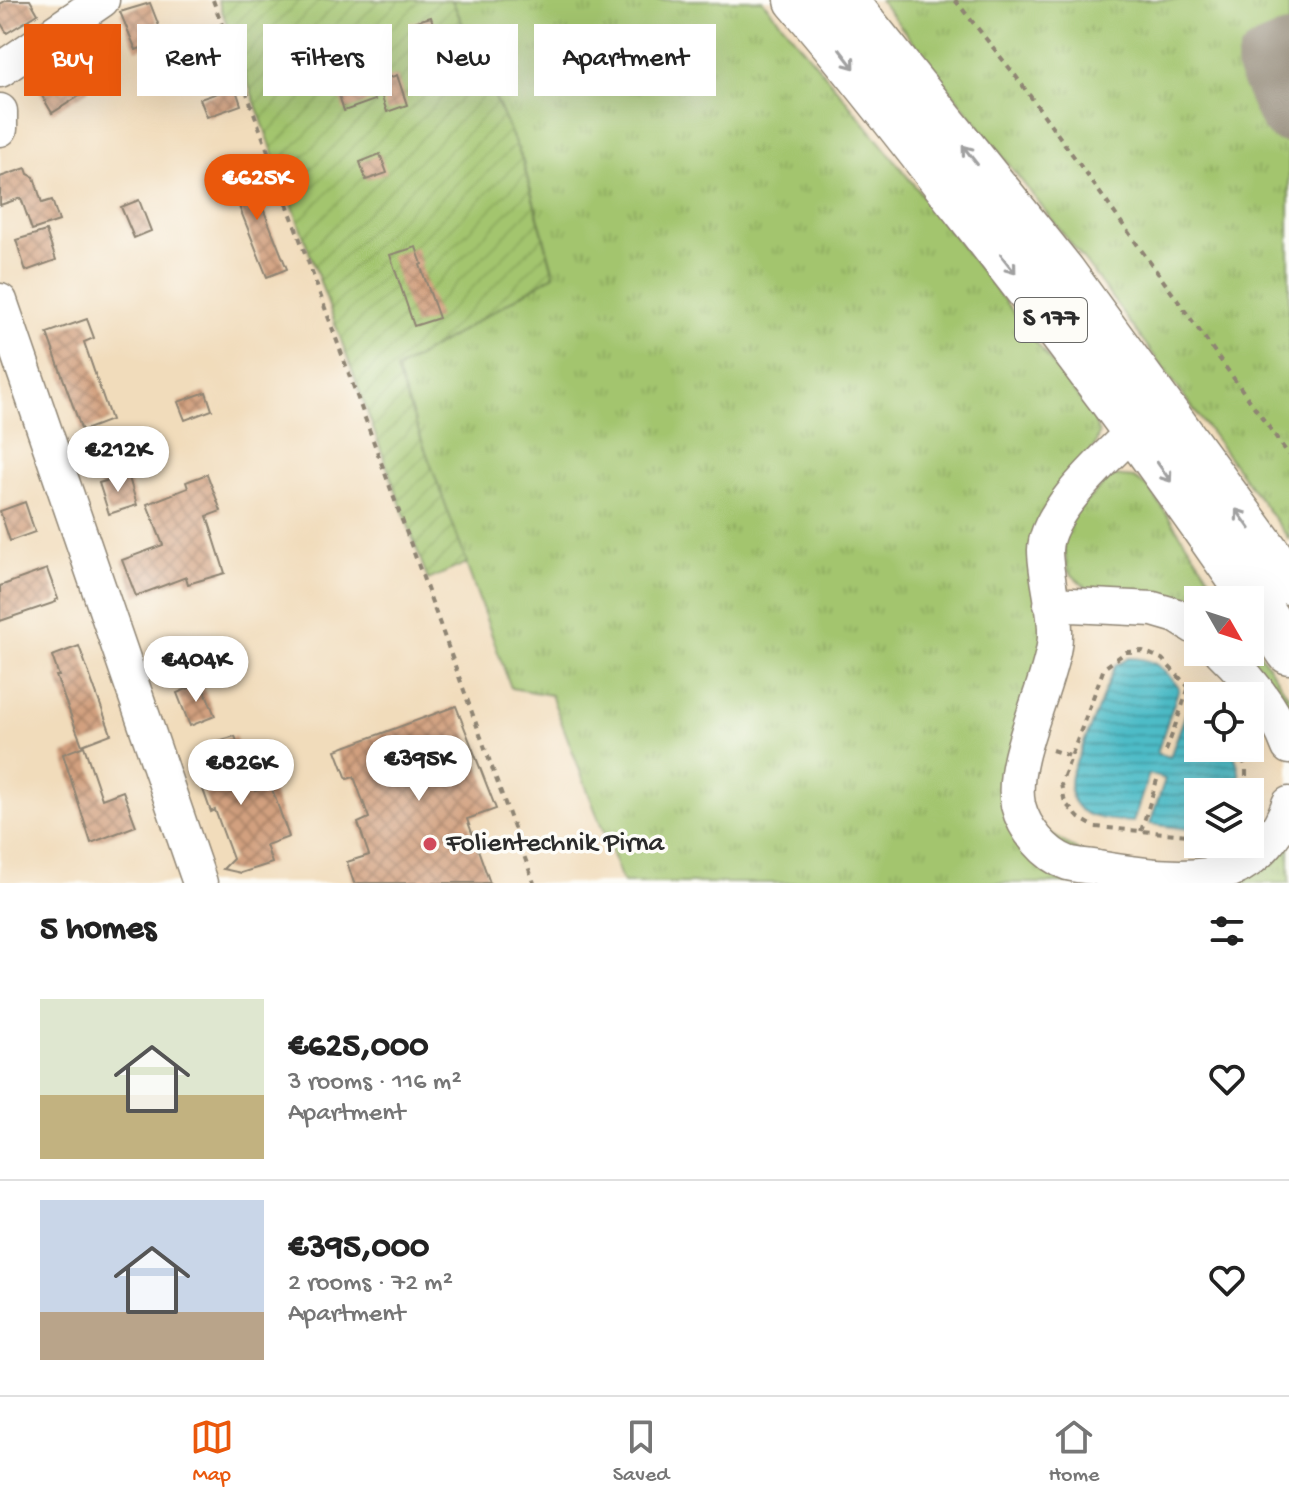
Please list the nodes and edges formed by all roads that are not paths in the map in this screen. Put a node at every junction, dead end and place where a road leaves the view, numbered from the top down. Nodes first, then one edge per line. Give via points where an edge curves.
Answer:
1 (102, 0) edge
2 (797, 0) edge
3 (845, 0) edge
4 (0, 70) edge
5 (0, 111) edge
6 (0, 129) edge
7 (0, 301) edge
8 (1134, 430) junction
9 (1289, 582) edge
10 (1051, 604) junction
11 (1184, 620) edge
12 (1289, 652) edge
13 (1236, 666) edge
14 (1289, 747) edge
15 (1289, 804) edge
16 (200, 883) edge

1 - 4 street
2 -> 8 highway, S 177
9 -> 3 highway, S 177 via 1063,272
5 - 6 street
7 - 16 street
8 - 10 street via 1058,514 1045,546
8 -> 12 highway, S 177
10 - 11 street via 1153,609
10 - 15 street via 1055,644 1017,776 1025,822 1046,848 1067,862 1145,876 1201,876 1233,869 1259,852
13 - 14 street

